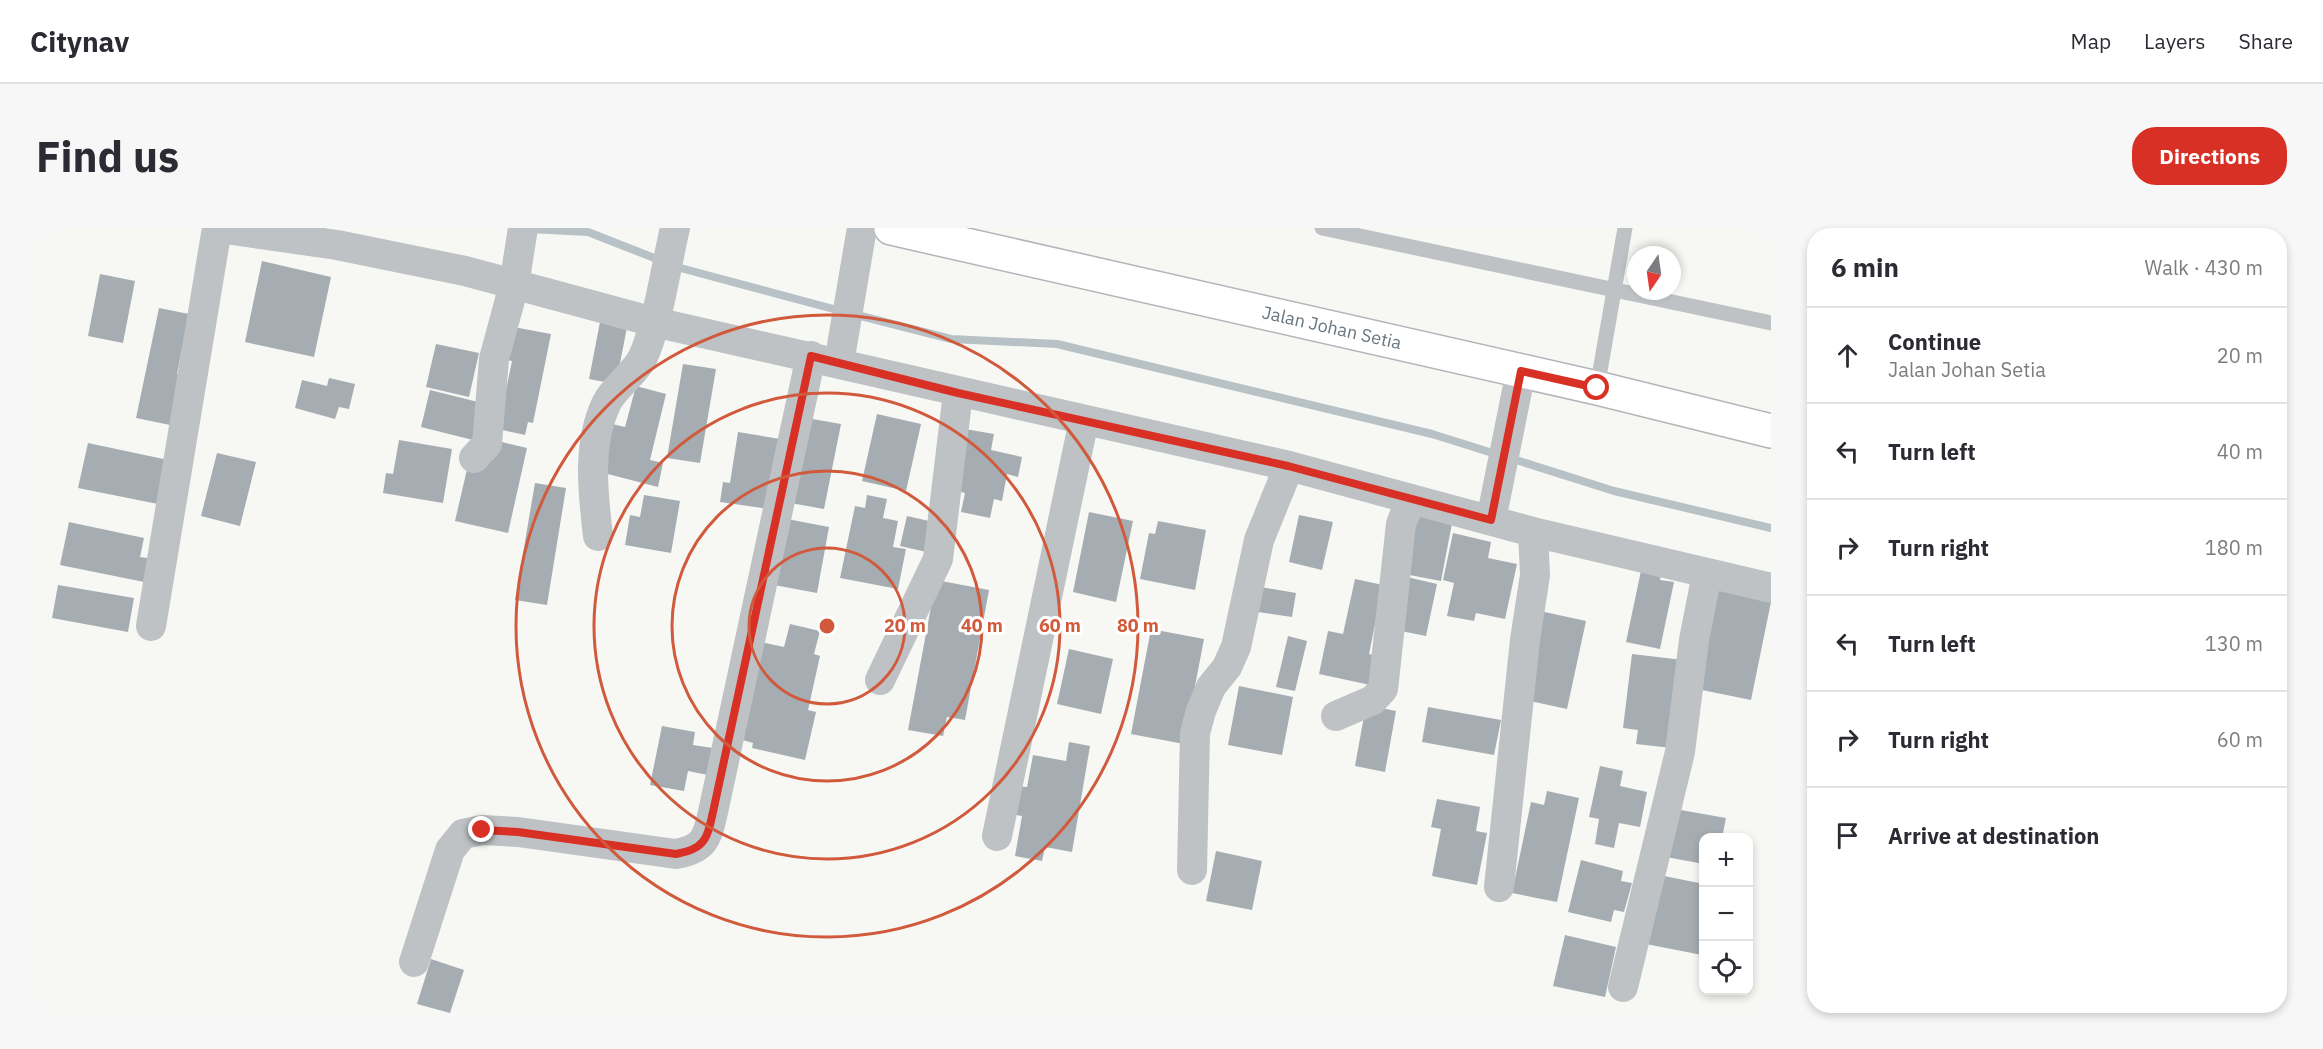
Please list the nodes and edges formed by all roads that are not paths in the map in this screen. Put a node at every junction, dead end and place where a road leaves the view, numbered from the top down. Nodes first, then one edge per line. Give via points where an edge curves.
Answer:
1 (218, 228) edge
2 (523, 228) edge
3 (675, 228) edge
4 (891, 228) edge
5 (1322, 228) edge
6 (1625, 228) edge
7 (860, 242) edge
8 (515, 279) junction
9 (1614, 292) junction
10 (656, 313) junction
11 (1771, 323) edge
12 (831, 355) junction
13 (1521, 371) junction
14 (1597, 388) junction
15 (958, 393) junction
16 (1084, 420) junction
17 (1771, 431) edge
18 (474, 458) dead end
19 (1288, 466) junction
20 (1411, 499) junction
21 (1493, 511) junction
22 (1533, 532) junction
23 (598, 536) dead end
24 (1707, 574) junction
25 (1771, 588) edge
26 (151, 626) dead end
27 (880, 680) dead end
28 (1336, 716) dead end
29 (997, 836) dead end
30 (1192, 870) dead end
31 (1499, 887) dead end
32 (414, 962) dead end
33 (1623, 987) dead end

1 - 8 street via 337,245
1 - 26 street
2 - 8 street
3 - 10 street
4 - 13 main road, Jalan Johan Setia
5 - 9 lane
6 - 9 lane
7 - 12 street
8 - 10 street
8 - 18 street via 494,359 488,444
9 - 11 lane
9 - 14 lane
10 - 12 street
10 - 23 street via 642,358 606,403 594,445
12 - 15 street
12 - 32 street via 702,845 676,854 518,832 482,830 463,834 450,850
13 - 14 main road, Jalan Johan Setia
13 - 21 street
14 - 17 main road, Jalan Johan Setia
15 - 16 street
15 - 27 street via 939,559
16 - 19 street
16 - 29 street
19 - 20 street
19 - 30 street via 1259,540 1236,647 1211,687 1198,722
20 - 21 street
20 - 28 street via 1401,524 1383,689 1373,700
21 - 22 street
22 - 24 street
22 - 31 street via 1535,575
24 - 25 street
24 - 33 street via 1680,752

